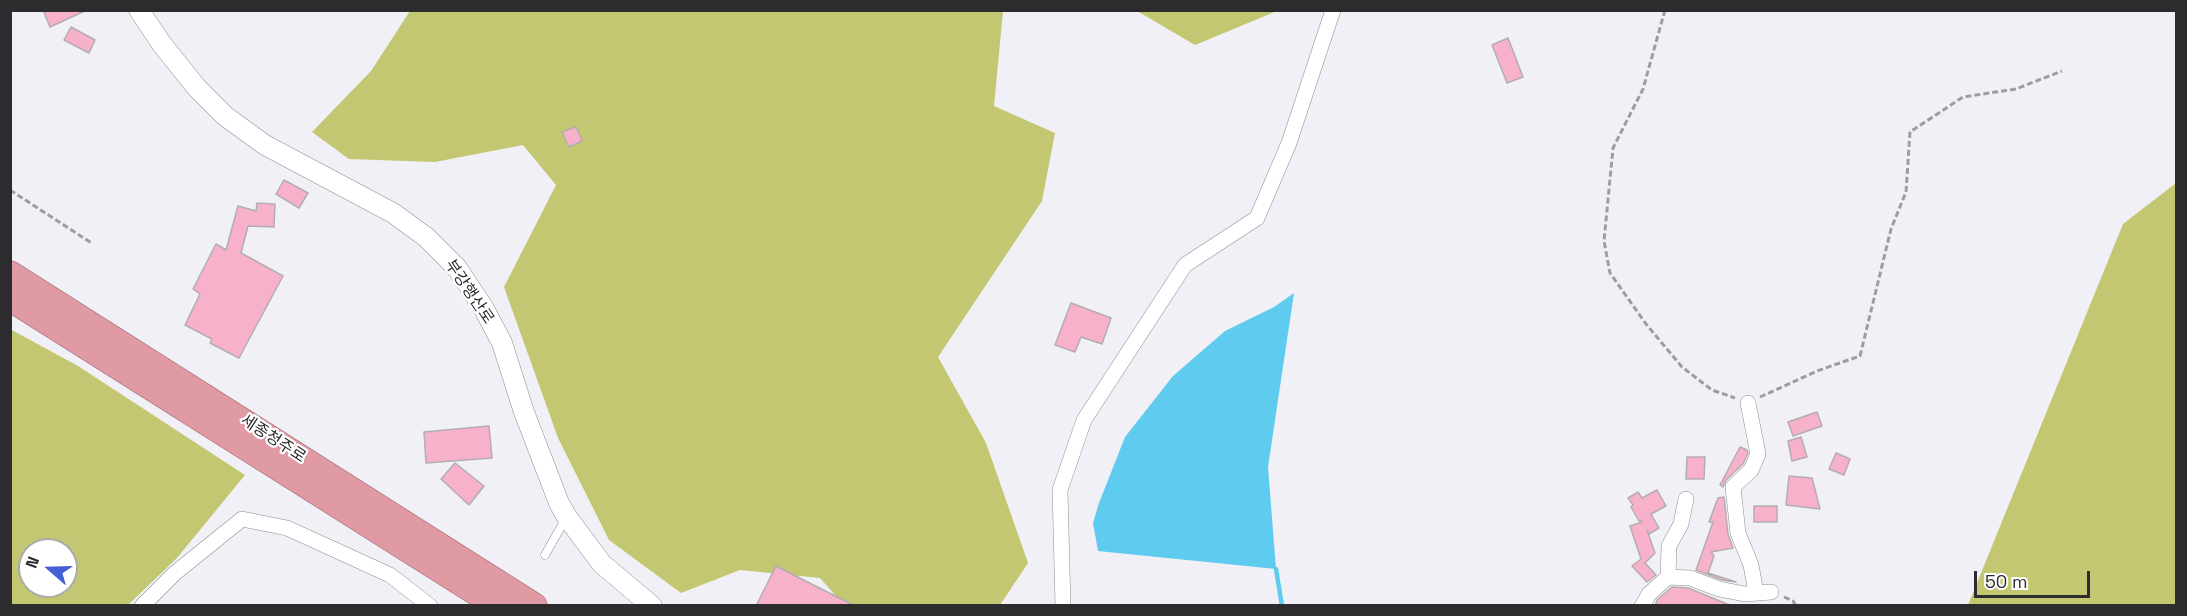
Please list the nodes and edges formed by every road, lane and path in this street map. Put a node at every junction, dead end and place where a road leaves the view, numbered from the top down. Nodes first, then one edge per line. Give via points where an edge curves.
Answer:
1 (138, 10) edge
2 (1333, 10) edge
3 (1665, 10) edge
4 (2062, 71) dead end
5 (10, 190) edge
6 (93, 244) dead end
7 (10, 274) edge
8 (10, 298) edge
9 (1748, 403) junction
10 (1686, 499) dead end
11 (567, 517) junction
12 (545, 555) dead end
13 (1668, 578) junction
14 (142, 606) edge
15 (430, 606) edge
16 (498, 606) edge
17 (534, 606) edge
18 (652, 606) edge
19 (1063, 606) edge
20 (1642, 606) edge

1 - 11 street, 부강행산로 via 160,43 225,116 265,145 393,213 426,237 457,268 502,343 524,412
2 - 19 street via 1289,143 1257,218 1185,265 1084,420 1060,490
3 - 9 path via 1643,89 1613,148 1604,241 1610,273 1682,367 1712,390
4 - 9 path via 2016,88 1963,98 1910,132 1906,192 1891,229 1860,356
5 - 6 path
7 - 17 highway, 세종청주로
8 - 16 highway, 세종청주로
9 - 13 street via 1758,454 1751,470 1733,487 1738,533 1764,592 1745,594 1690,578
10 - 13 street via 1681,524 1669,546
11 - 12 lane
11 - 18 street, 부강행산로 via 602,564
13 - 20 street via 1649,594
14 - 15 street via 175,573 242,519 287,528 390,575

